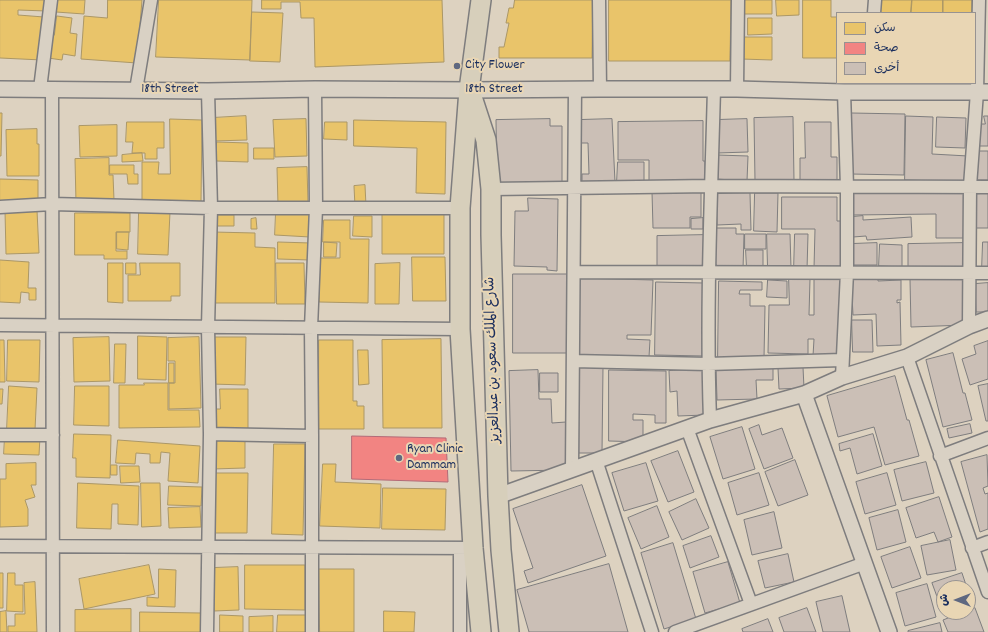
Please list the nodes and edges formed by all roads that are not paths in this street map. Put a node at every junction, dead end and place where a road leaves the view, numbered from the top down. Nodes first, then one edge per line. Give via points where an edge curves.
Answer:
1 (51, 0) edge
2 (151, 0) edge
3 (481, 0) edge
4 (599, 0) edge
5 (738, 0) edge
6 (875, 0) edge
7 (979, 0) edge
8 (874, 12) edge
9 (873, 88) edge
10 (0, 89) edge
11 (314, 89) junction
12 (575, 89) junction
13 (600, 89) junction
14 (46, 90) junction
15 (136, 90) junction
16 (469, 90) junction
17 (714, 90) junction
18 (737, 90) junction
19 (208, 91) junction
20 (844, 92) junction
21 (982, 92) edge
22 (711, 186) junction
23 (970, 186) junction
24 (988, 186) edge
25 (847, 187) junction
26 (491, 189) junction
27 (575, 189) junction
28 (52, 204) junction
29 (0, 207) edge
30 (211, 208) junction
31 (316, 208) junction
32 (460, 208) junction
33 (574, 272) junction
34 (708, 272) junction
35 (847, 272) junction
36 (969, 272) junction
37 (988, 273) edge
38 (988, 319) edge
39 (0, 325) edge
40 (969, 326) junction
41 (53, 327) junction
42 (208, 327) junction
43 (311, 328) junction
44 (460, 329) junction
45 (907, 357) junction
46 (842, 360) junction
47 (573, 361) junction
48 (708, 364) junction
49 (842, 377) junction
50 (804, 394) junction
51 (710, 420) junction
52 (687, 428) junction
53 (0, 434) edge
54 (210, 434) junction
55 (53, 435) junction
56 (312, 436) junction
57 (988, 438) edge
58 (940, 456) junction
59 (596, 460) junction
60 (572, 470) junction
61 (498, 496) junction
62 (988, 542) edge
63 (0, 546) edge
64 (53, 547) junction
65 (208, 547) junction
66 (311, 548) junction
67 (467, 548) junction
68 (972, 548) junction
69 (865, 563) junction
70 (988, 592) edge
71 (751, 604) junction
72 (53, 632) edge
73 (207, 632) edge
74 (312, 632) edge
75 (460, 632) edge
76 (480, 632) edge
77 (509, 632) edge
78 (652, 632) edge
79 (675, 632) edge
80 (889, 632) edge

1 - 14 street
2 - 15 street
3 - 16 main road, شارع الملك سعود بن عبدالعزيز
4 - 13 street
5 - 18 street
6 - 8 street
7 - 21 street
9 - 20 street, 18th Street
9 - 21 street, 18th Street
10 - 14 street, 18th Street
11 - 16 street, 18th Street
11 - 19 street, 18th Street
11 - 31 street
12 - 13 street, 18th Street
12 - 16 street, 18th Street
12 - 27 street
13 - 17 street, 18th Street
14 - 15 street, 18th Street
14 - 28 street
15 - 19 street, 18th Street
16 - 26 main road, شارع الملك سعود بن عبدالعزيز via 486,140
16 - 32 main road, شارع الملك سعود بن عبدالعزيز
17 - 18 street, 18th Street
17 - 22 street
18 - 20 street, 18th Street
19 - 30 street
20 - 25 street
21 - 23 street
22 - 25 street
22 - 27 street
22 - 34 street
23 - 24 street
23 - 25 street
23 - 36 street
25 - 35 street
26 - 27 street
26 - 61 main road, شارع الملك سعود بن عبدالعزيز
27 - 33 street
28 - 29 street
28 - 30 street
28 - 41 street
30 - 31 street
30 - 42 street
31 - 32 street
31 - 43 street
32 - 44 main road, شارع الملك سعود بن عبدالعزيز
33 - 34 street
33 - 47 street
34 - 35 street
34 - 48 street
35 - 36 street
35 - 46 street
36 - 37 street
36 - 40 street
38 - 40 street
39 - 41 street
40 - 45 street
41 - 42 street
41 - 55 street
42 - 43 street
42 - 54 street
43 - 44 street
43 - 56 street
44 - 67 main road, شارع الملك سعود بن عبدالعزيز
45 - 49 street
45 - 58 street
46 - 48 street
46 - 49 street
47 - 48 street
47 - 60 street
48 - 51 street
49 - 50 street
50 - 51 street
50 - 69 street
51 - 52 street
52 - 59 street
52 - 71 street
53 - 55 street
54 - 56 street
54 - 65 street
55 - 64 street
56 - 66 street
57 - 58 street
58 - 68 street
59 - 60 street
59 - 78 street
60 - 61 street
61 - 77 main road, شارع الملك سعود بن عبدالعزيز
62 - 68 street
63 - 64 street
64 - 65 street
64 - 72 street
65 - 66 street
65 - 73 street
66 - 67 street
66 - 74 street
67 - 75 street
67 - 76 main road, شارع الملك سعود بن عبدالعزيز
68 - 70 street
69 - 71 street
69 - 80 street
71 - 79 street

